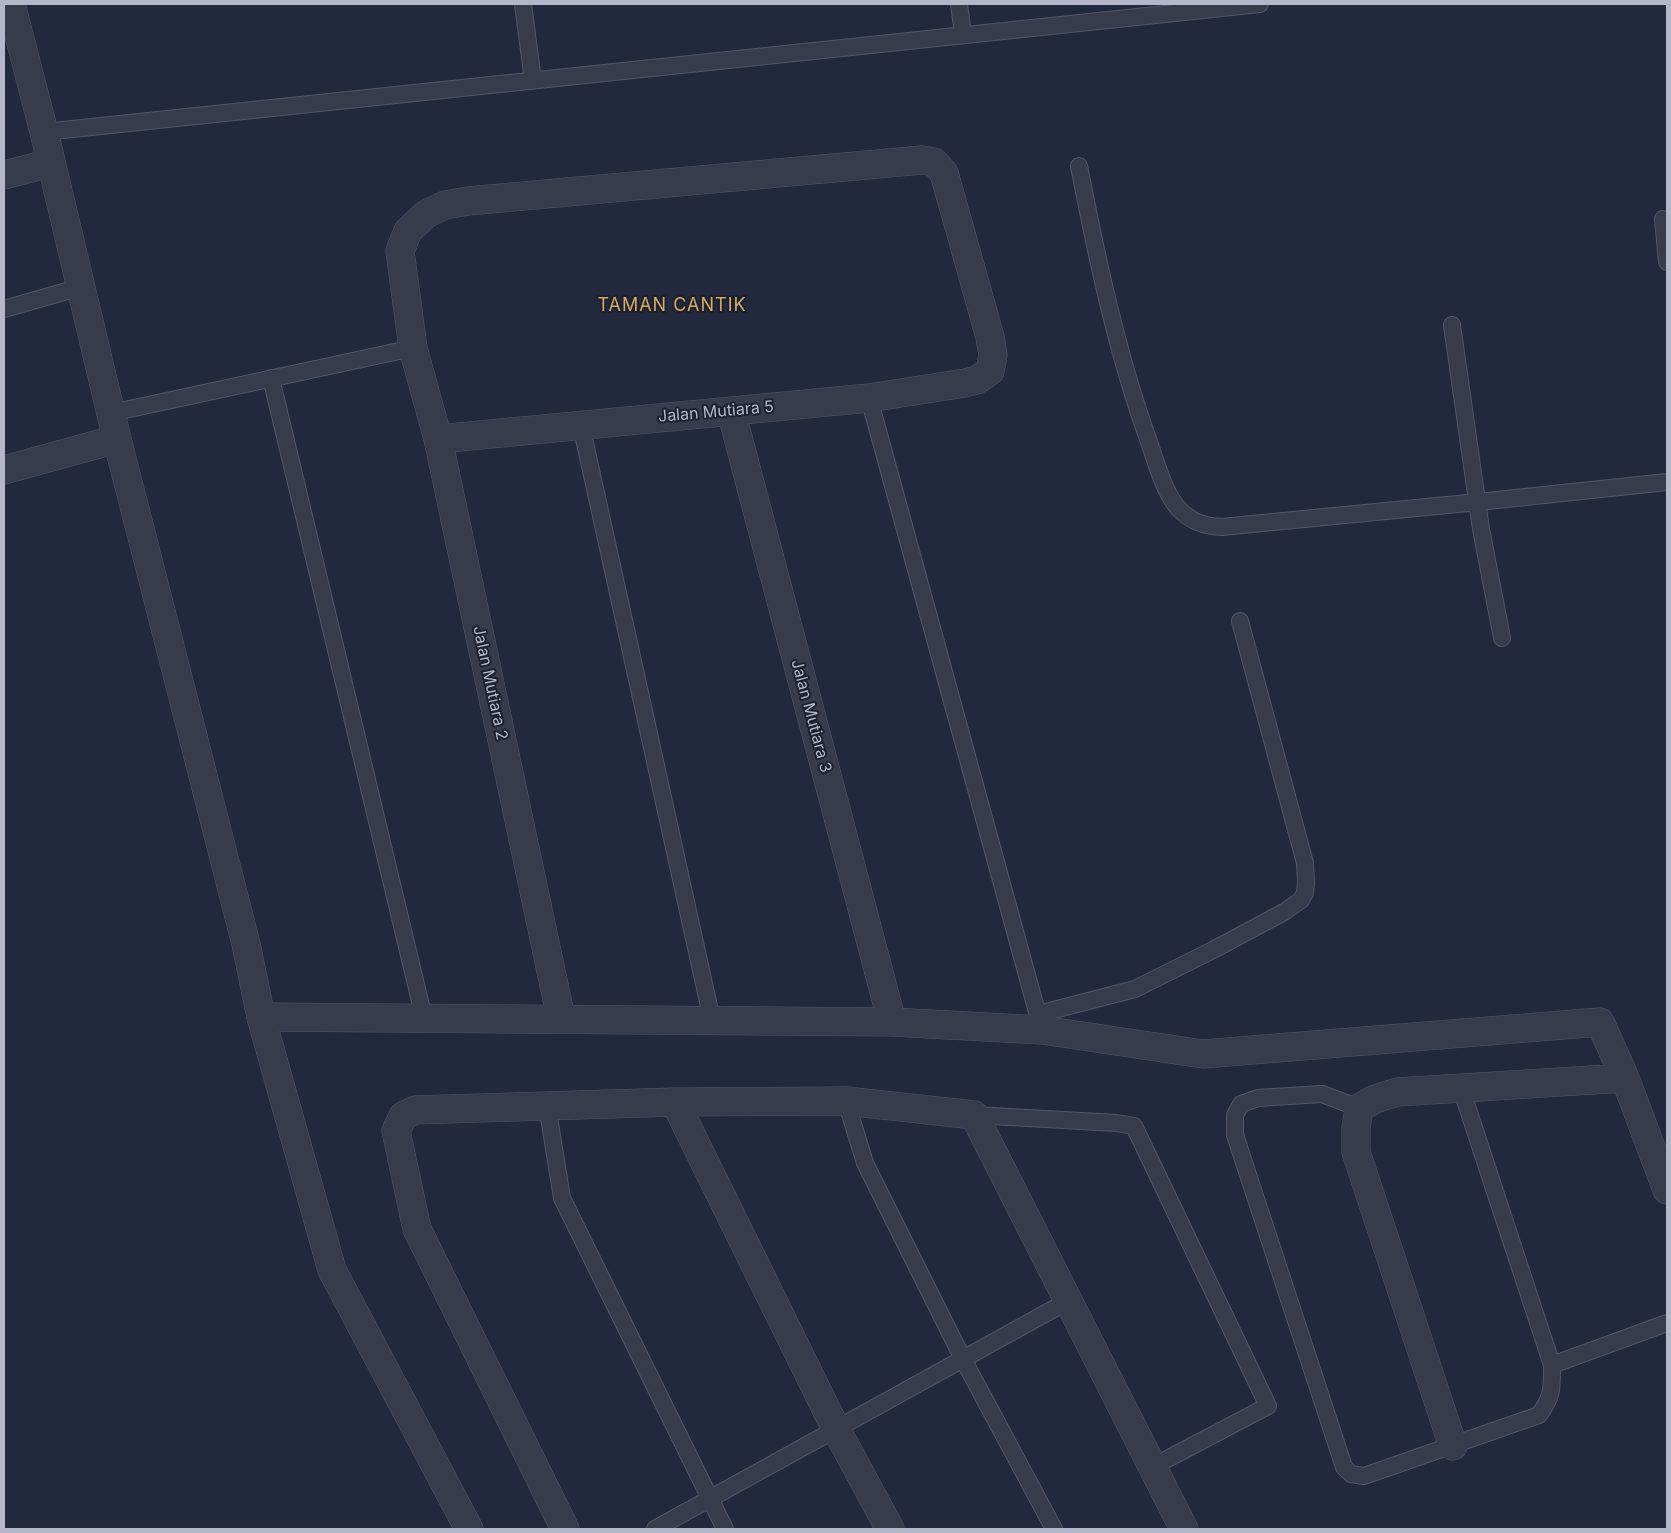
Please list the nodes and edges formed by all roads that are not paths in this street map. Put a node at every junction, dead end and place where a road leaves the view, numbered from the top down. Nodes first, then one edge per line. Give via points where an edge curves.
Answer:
1 (12, 4) edge
2 (523, 4) edge
3 (959, 4) edge
4 (1260, 4) edge
5 (963, 35) junction
6 (533, 81) junction
7 (44, 132) junction
8 (51, 163) junction
9 (1079, 166) dead end
10 (4, 176) edge
11 (1663, 219) dead end
12 (1667, 262) edge
13 (81, 287) junction
14 (4, 309) edge
15 (1452, 325) dead end
16 (414, 348) junction
17 (990, 371) joint
18 (272, 378) junction
19 (869, 398) junction
20 (731, 411) junction
21 (111, 413) junction
22 (581, 425) junction
23 (117, 439) junction
24 (438, 439) junction
25 (4, 470) edge
26 (1667, 482) edge
27 (1478, 502) junction
28 (1240, 621) dead end
29 (1502, 638) dead end
30 (261, 1017) junction
31 (424, 1018) junction
32 (561, 1018) junction
33 (712, 1020) junction
34 (892, 1022) junction
35 (1040, 1022) junction
36 (1625, 1078) junction
37 (1461, 1088) junction
38 (675, 1102) junction
39 (846, 1102) junction
40 (547, 1105) junction
41 (1359, 1108) junction
42 (974, 1115) junction
43 (1667, 1190) edge
44 (1068, 1301) junction
45 (1667, 1323) edge
46 (963, 1359) junction
47 (1552, 1365) junction
48 (836, 1429) junction
49 (1454, 1446) junction
50 (1152, 1467) junction
51 (710, 1499) junction
52 (469, 1529) edge
53 (565, 1529) edge
54 (655, 1529) edge
55 (725, 1529) edge
56 (890, 1529) edge
57 (1054, 1529) edge
58 (1184, 1529) edge

1 - 7 street
2 - 6 lane
3 - 5 lane
4 - 5 lane
5 - 6 lane
6 - 7 lane
7 - 8 street
8 - 10 street
8 - 13 street
9 - 27 lane via 1098,265 1135,404 1163,482 1188,518 1204,526 1222,526
11 - 12 lane
13 - 14 lane
13 - 21 street
15 - 27 lane
16 - 17 street, Jalan Mutiara 2 via 400,251 408,231 426,214 445,205 922,160 934,162 944,174 990,338 993,355
16 - 18 lane
16 - 24 street, Jalan Mutiara 2
17 - 19 street, Jalan Mutiara 5 via 965,383
18 - 21 lane
18 - 31 lane
19 - 20 street, Jalan Mutiara 5
19 - 35 lane
20 - 22 street, Jalan Mutiara 5
20 - 34 street, Jalan Mutiara 3
21 - 23 street
22 - 24 street, Jalan Mutiara 5
22 - 33 lane
23 - 25 street
23 - 30 street via 246,944
24 - 32 street, Jalan Mutiara 2
26 - 27 lane
27 - 29 lane
28 - 35 lane via 1305,864 1305,893 1301,900 1284,912 1135,989
30 - 31 street
30 - 52 street via 332,1270
31 - 32 street
32 - 33 street
33 - 34 street
34 - 35 street
35 - 36 street via 1203,1054 1600,1022
36 - 37 street
36 - 43 street
37 - 41 street via 1397,1092
37 - 47 lane
38 - 39 street
38 - 40 street
38 - 48 street
39 - 42 street
39 - 46 lane via 865,1163
40 - 51 lane via 562,1198
40 - 53 street via 415,1110 403,1116 396,1131 417,1229
41 - 49 street via 1356,1152
41 - 49 lane via 1322,1094 1258,1098 1241,1104 1235,1115 1235,1135 1344,1467 1352,1474 1364,1476
42 - 44 street
42 - 50 lane via 1134,1126 1268,1406
44 - 46 lane
44 - 50 street
45 - 47 lane
46 - 48 lane
46 - 57 lane
47 - 49 lane via 1552,1388 1539,1415
48 - 51 lane
48 - 56 street
50 - 58 street
51 - 54 lane
51 - 55 lane

